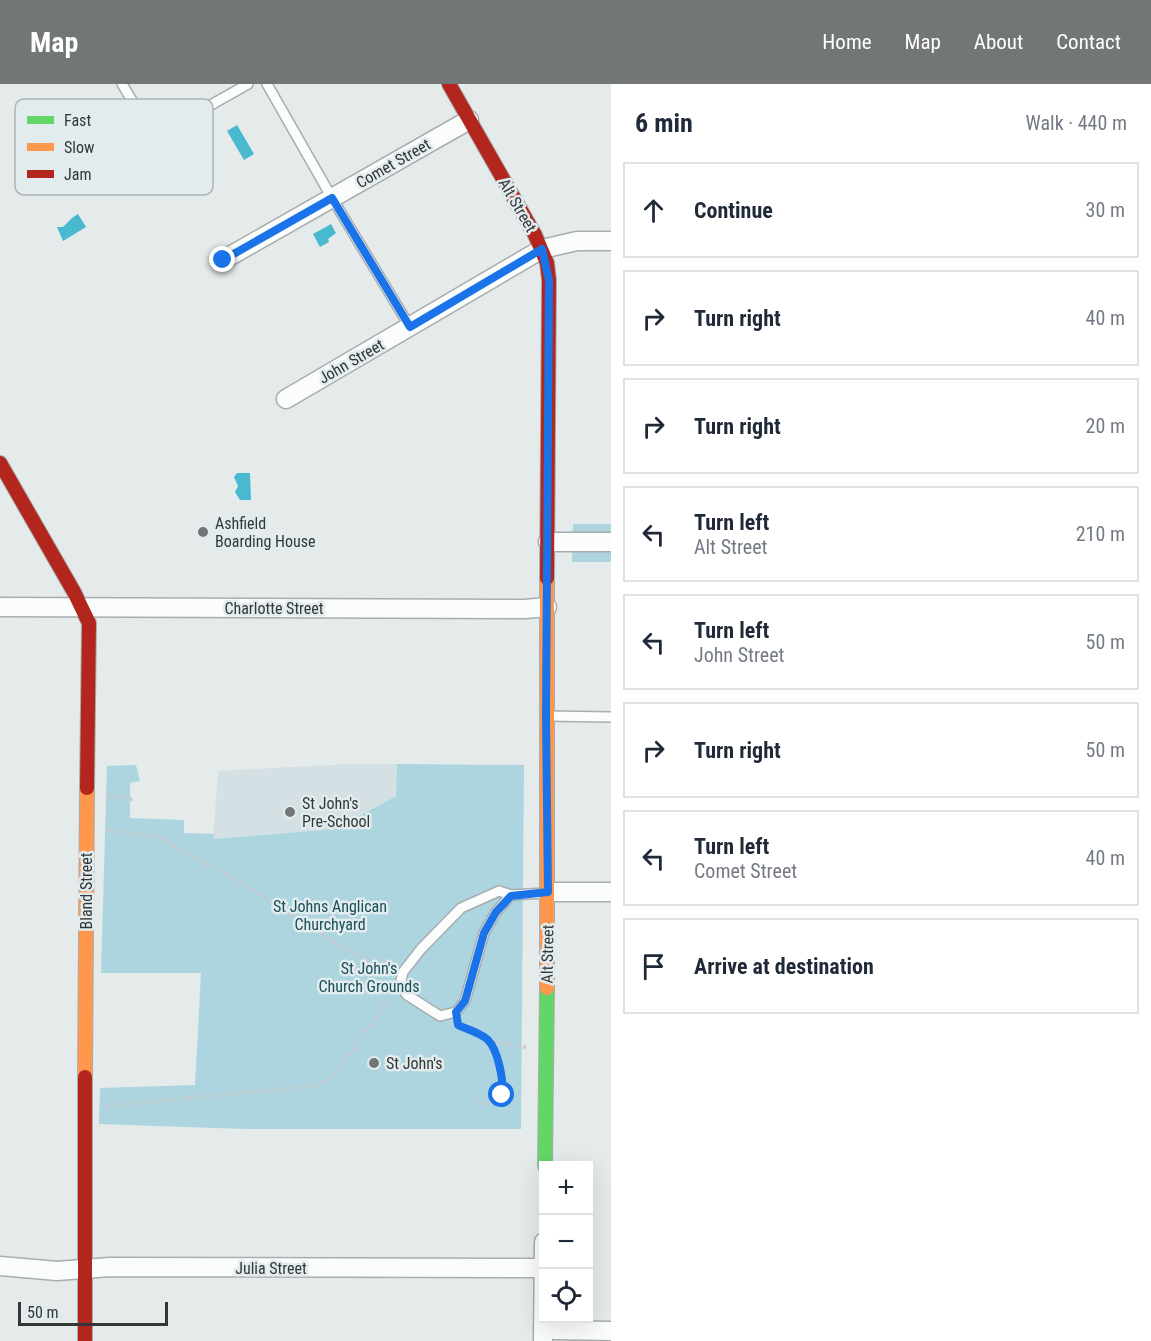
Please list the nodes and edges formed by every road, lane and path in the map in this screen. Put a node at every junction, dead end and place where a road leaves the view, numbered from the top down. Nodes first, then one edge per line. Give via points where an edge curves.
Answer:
1 (123, 84) edge
2 (248, 84) edge
3 (267, 84) edge
4 (449, 84) edge
5 (132, 99) edge
6 (213, 104) edge
7 (469, 120) junction
8 (332, 198) junction
9 (611, 241) edge
10 (542, 249) junction
11 (223, 260) dead end
12 (410, 327) junction
13 (286, 399) dead end
14 (0, 463) edge
15 (548, 542) junction
16 (611, 542) edge
17 (0, 607) edge
18 (81, 607) junction
19 (547, 607) junction
20 (546, 716) junction
21 (611, 717) edge
22 (86, 827) junction
23 (548, 892) junction
24 (611, 892) edge
25 (511, 896) junction
26 (400, 985) junction
27 (456, 1012) junction
28 (488, 1040) junction
29 (526, 1047) dead end
30 (474, 1101) dead end
31 (105, 1107) dead end
32 (544, 1161) edge
33 (0, 1266) edge
34 (539, 1268) edge
35 (85, 1269) junction
36 (543, 1269) edge
37 (611, 1331) edge
38 (543, 1334) edge
39 (85, 1341) edge

1 - 5 lane
2 - 6 lane
3 - 8 lane
4 - 7 street, Alt Street
7 - 8 street, Comet Street
7 - 10 street, Alt Street
8 - 11 street, Comet Street
8 - 12 lane
9 - 10 street, John Street via 577,241
10 - 12 street, John Street
10 - 15 street, Alt Street via 549,280
12 - 13 street, John Street
14 - 18 street, Bland Street
15 - 16 street
15 - 19 street, Alt Street
17 - 18 street, Charlotte Street
18 - 19 street, Charlotte Street
18 - 22 street, Bland Street via 89,627
19 - 20 street, Alt Street
20 - 21 lane
20 - 23 street, Alt Street
22 - 26 path via 157,837 369,960
22 - 35 street, Bland Street
23 - 24 street
23 - 25 lane
23 - 32 street, Alt Street
25 - 26 lane via 499,891 461,908 403,972
25 - 27 lane via 484,933 465,1001
26 - 27 lane via 407,995 440,1016
26 - 31 path via 325,1082
27 - 28 path via 458,1025
28 - 29 path
28 - 30 path via 503,1079 502,1095 497,1102 488,1104
33 - 35 street, Julia Street
34 - 35 street, Julia Street
35 - 39 street, Bland Street
36 - 38 street
37 - 38 street via 556,1330

